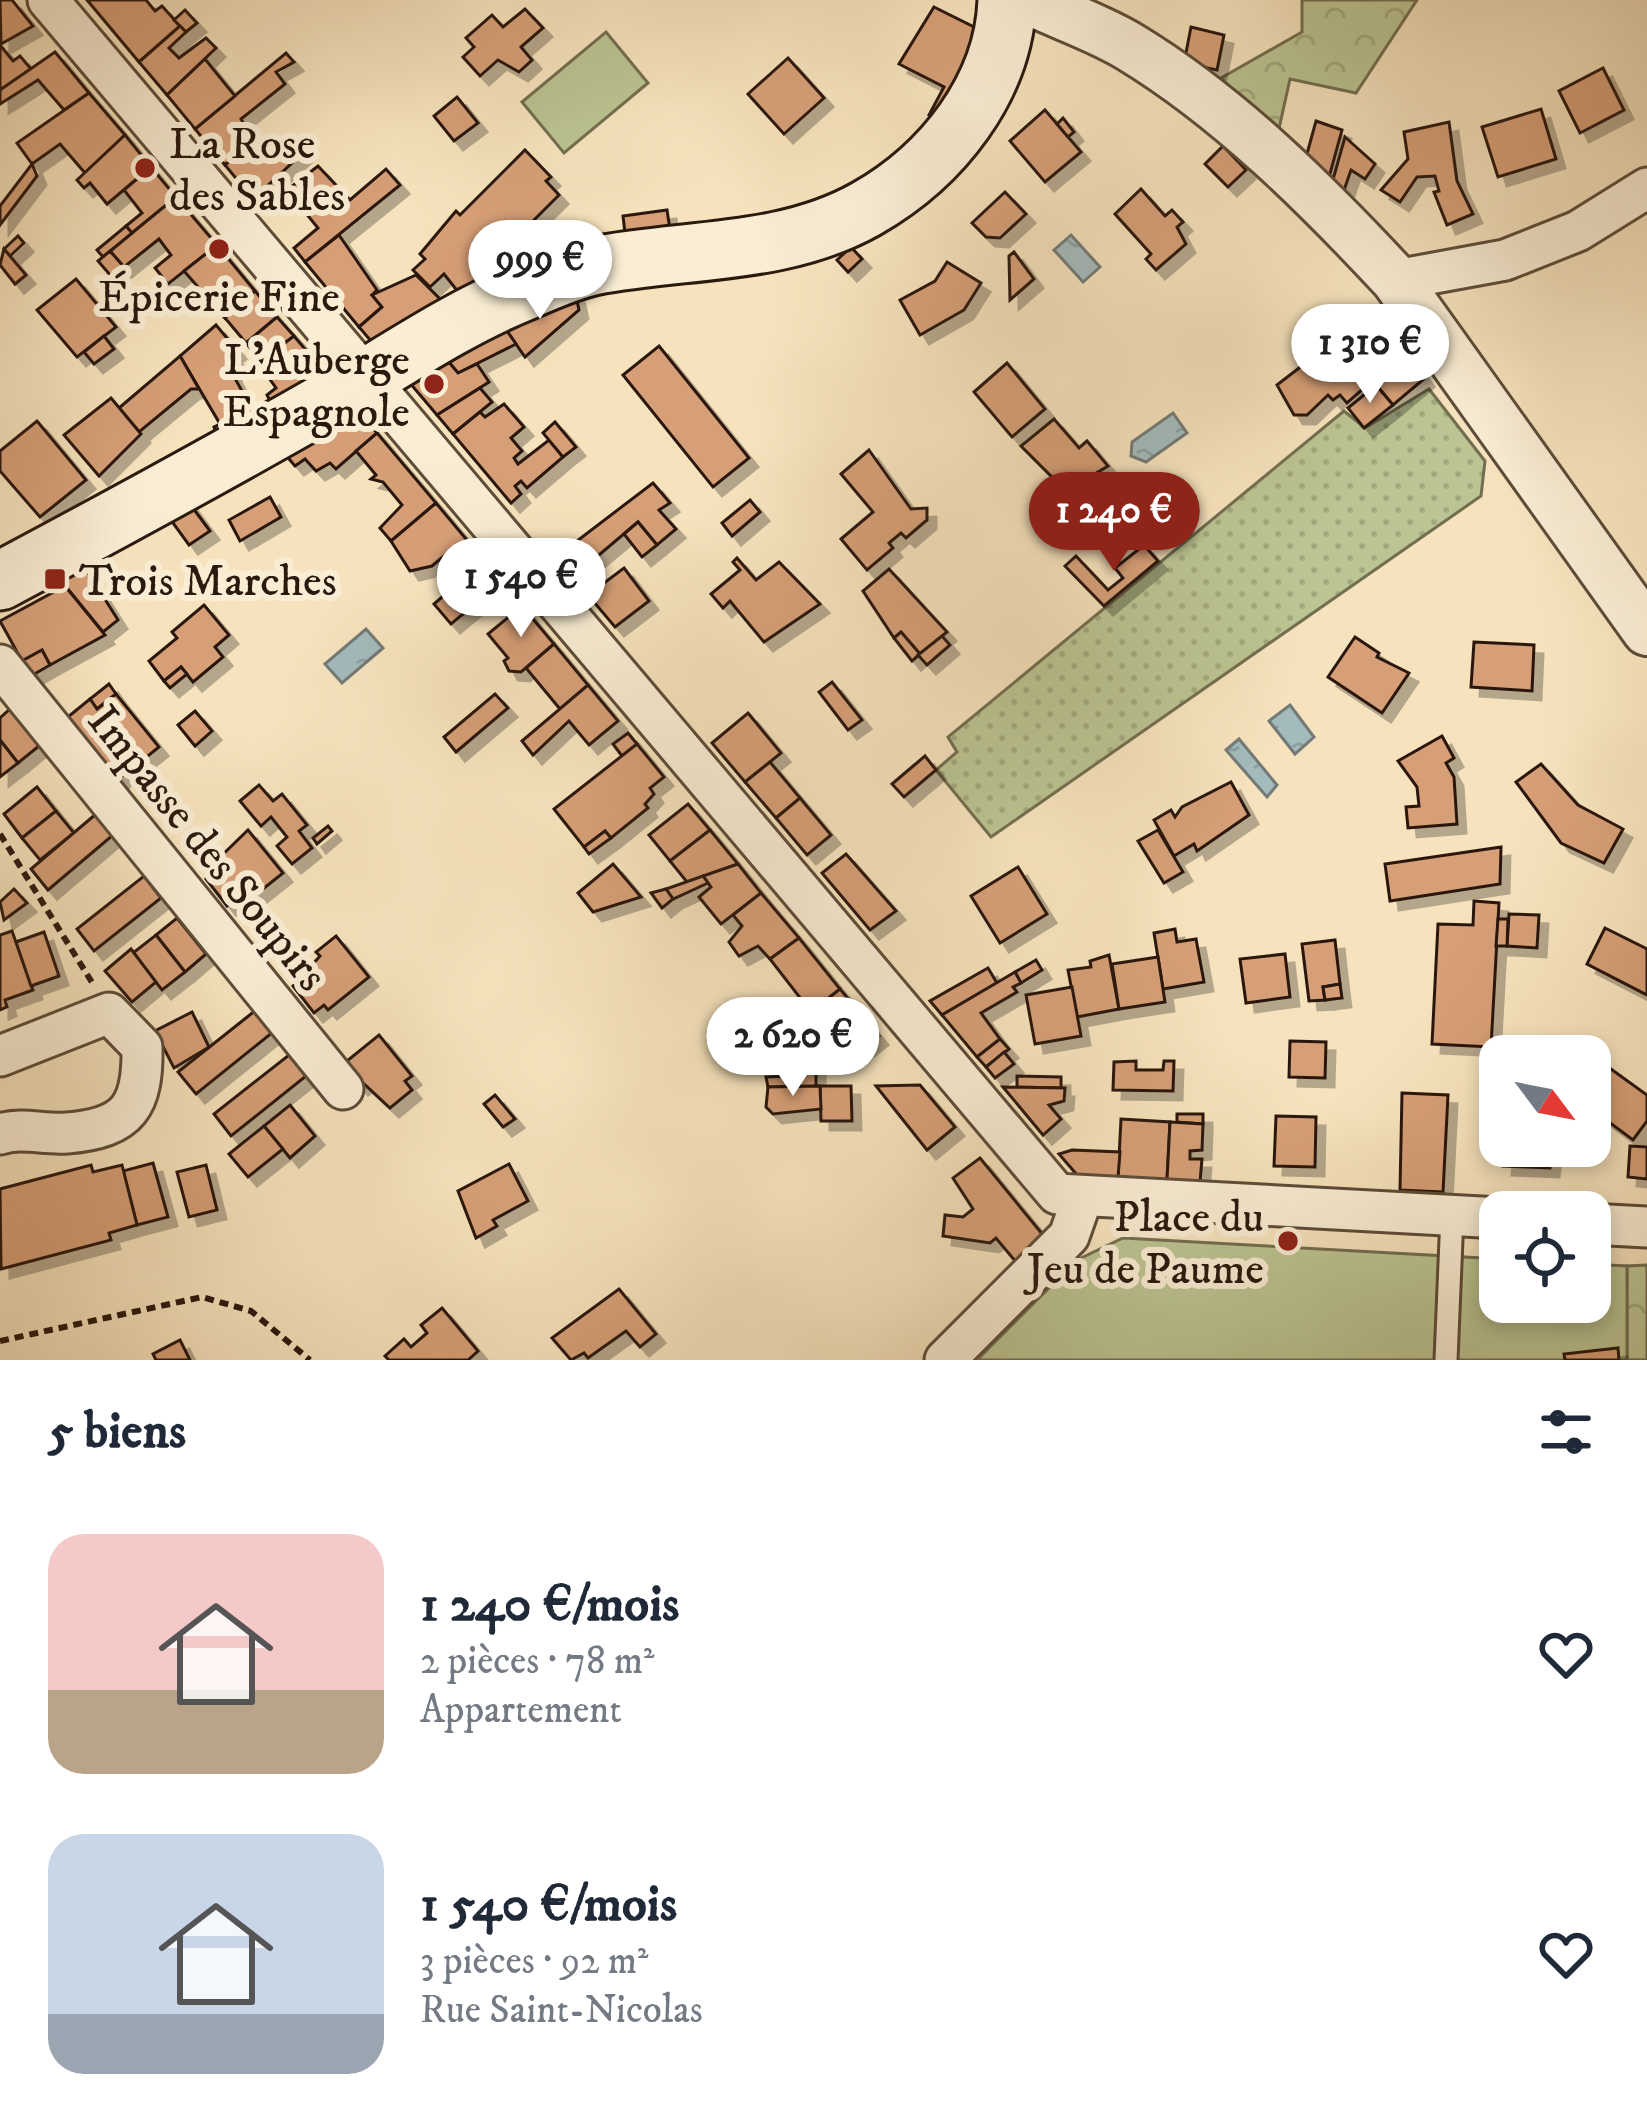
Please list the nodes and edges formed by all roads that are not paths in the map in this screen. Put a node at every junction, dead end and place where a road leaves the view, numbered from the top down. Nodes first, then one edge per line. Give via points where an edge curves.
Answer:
1 (48, 0) edge
2 (1007, 0) edge
3 (1029, 0) edge
4 (1647, 188) edge
5 (1396, 280) junction
6 (369, 376) junction
7 (0, 581) edge
8 (1647, 631) edge
9 (0, 665) edge
10 (0, 1056) edge
11 (343, 1088) dead end
12 (0, 1133) edge
13 (1070, 1195) junction
14 (1452, 1215) junction
15 (1479, 1217) edge
16 (1611, 1225) edge
17 (1647, 1228) edge
18 (945, 1360) edge
19 (1446, 1360) edge

1 - 6 street
2 - 6 main road via 991,79 953,138 869,207 754,247 587,267 457,322
3 - 5 street via 1130,47 1222,116
4 - 5 street via 1578,231 1505,260
5 - 8 street
6 - 7 main road
6 - 13 street
9 - 11 street, Impasse des Soupirs
10 - 12 street via 110,1013 142,1047 142,1090 132,1111 67,1133
13 - 14 street
13 - 18 street via 1081,1213 1069,1236
14 - 15 street
14 - 19 lane
16 - 17 street

